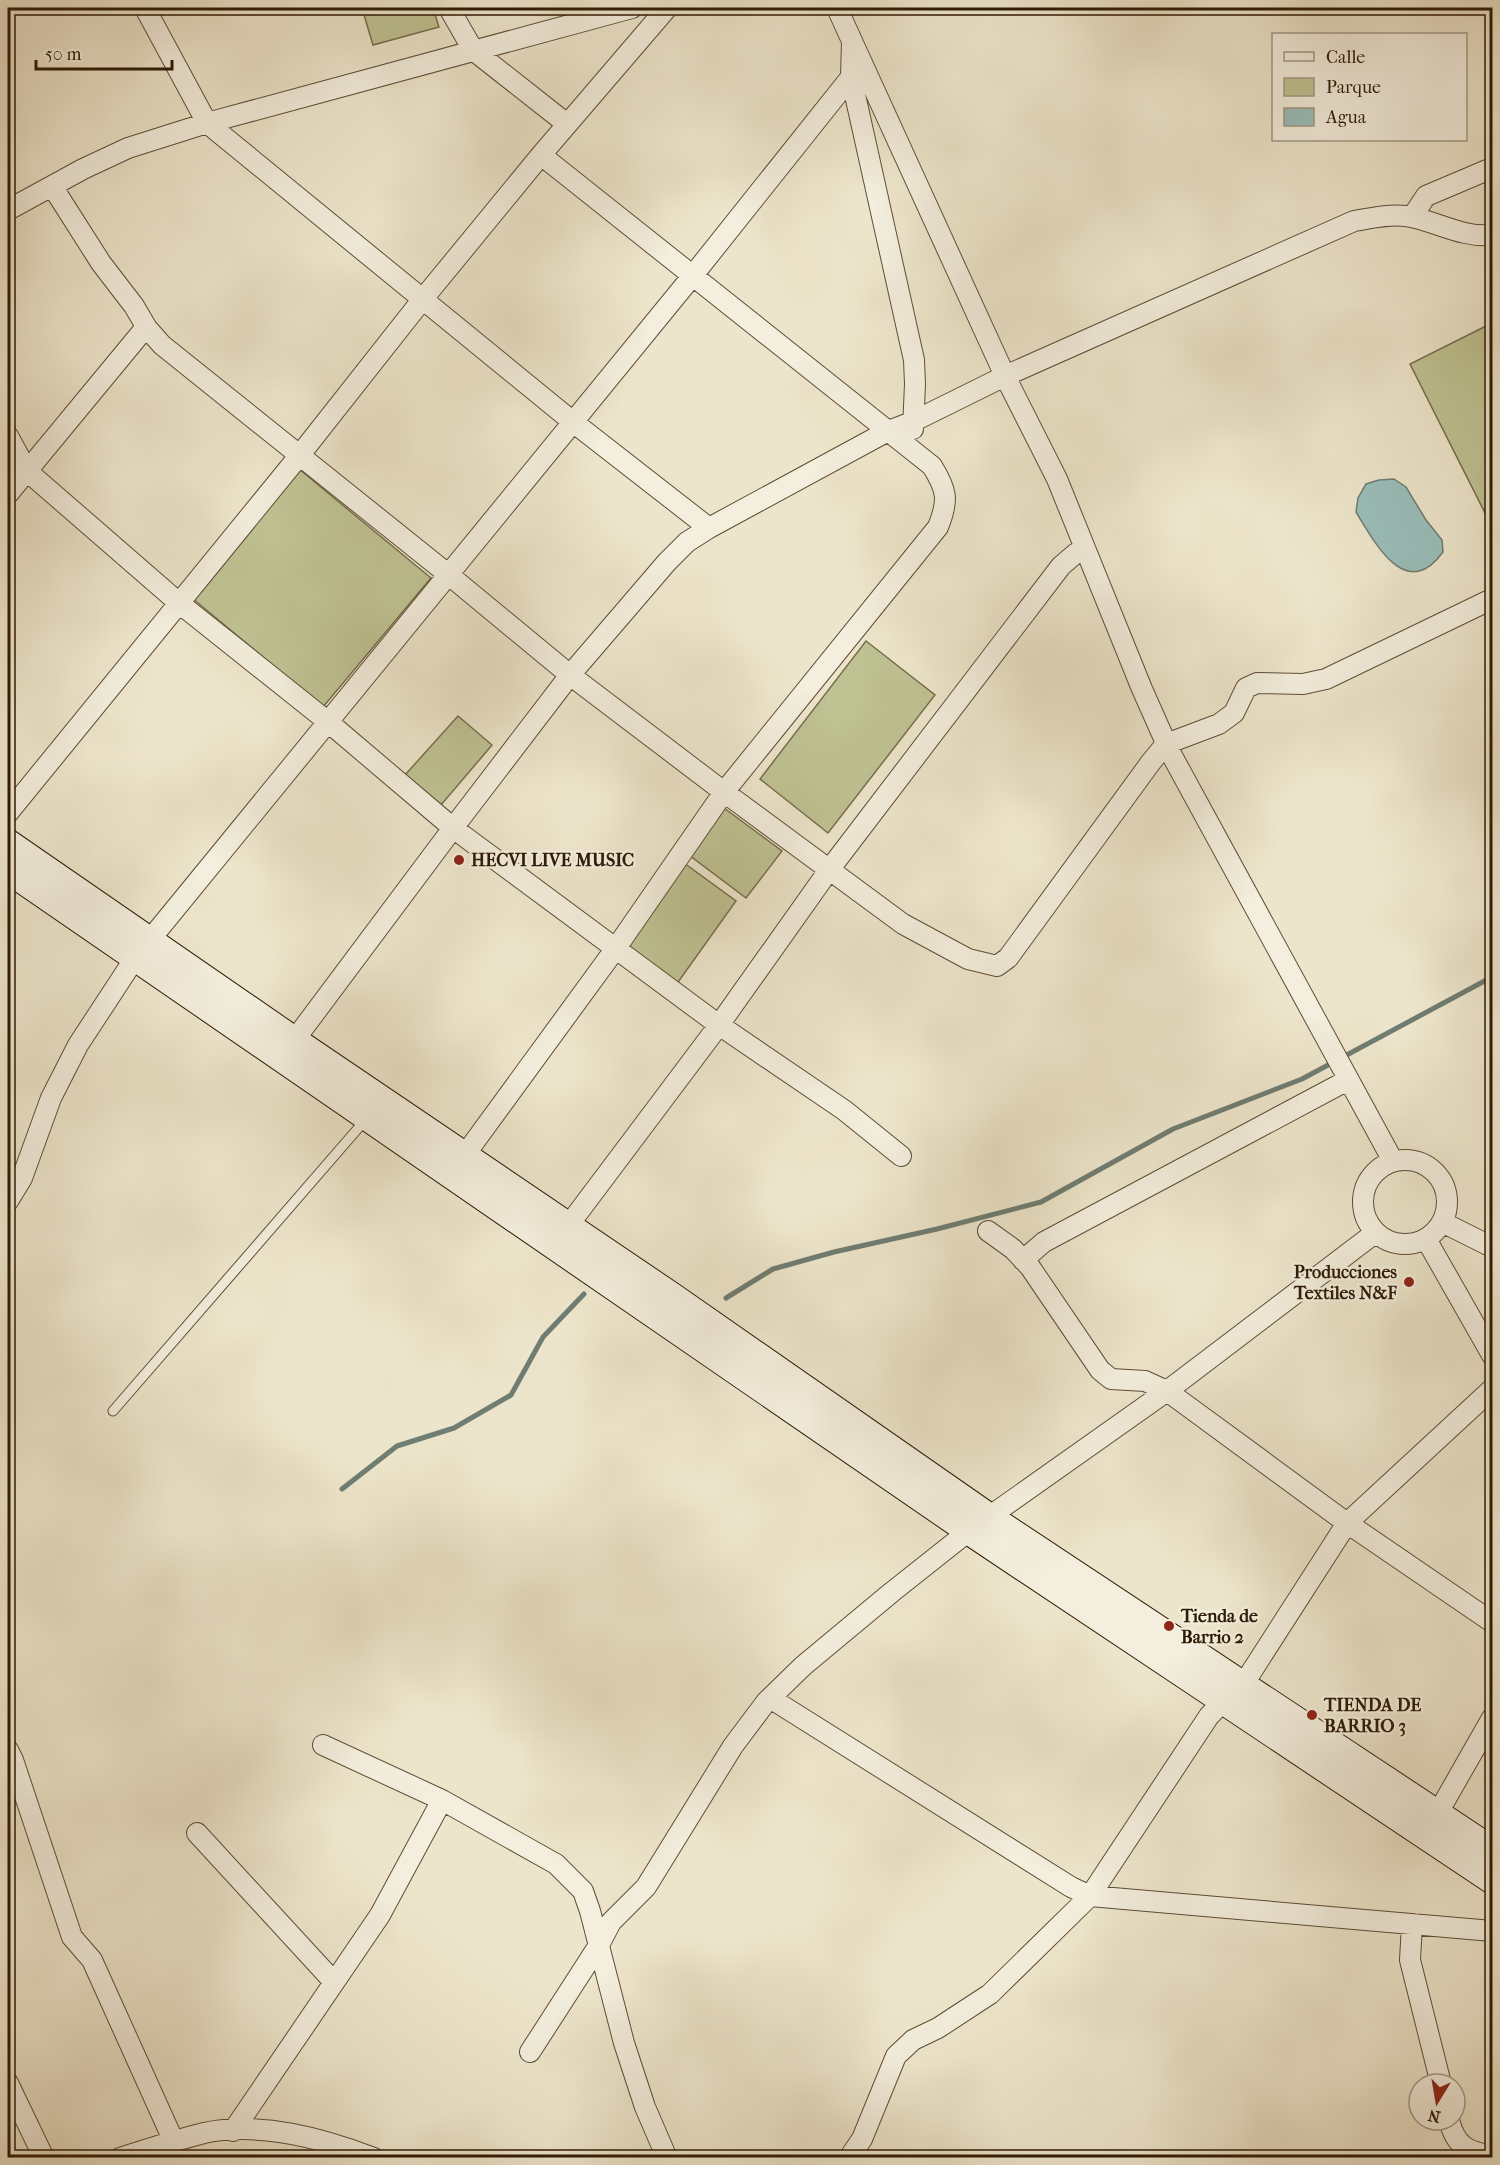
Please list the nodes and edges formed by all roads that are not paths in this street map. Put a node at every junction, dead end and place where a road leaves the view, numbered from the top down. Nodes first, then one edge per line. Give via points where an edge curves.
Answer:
1 (145, 8) edge
2 (448, 8) edge
3 (632, 8) edge
4 (667, 8) edge
5 (837, 8) edge
6 (852, 41) junction
7 (473, 50) junction
8 (851, 77) junction
9 (207, 123) junction
10 (567, 124) junction
11 (541, 155) junction
12 (1492, 168) edge
13 (52, 186) junction
14 (8, 210) edge
15 (1412, 217) junction
16 (1492, 235) edge
17 (694, 274) junction
18 (422, 300) junction
19 (146, 327) junction
20 (1005, 376) junction
21 (573, 422) junction
22 (912, 422) junction
23 (888, 430) junction
24 (8, 436) edge
25 (916, 453) junction
26 (299, 456) junction
27 (27, 471) junction
28 (8, 494) edge
29 (709, 528) junction
30 (1084, 549) junction
31 (449, 575) junction
32 (1492, 599) edge
33 (179, 603) junction
34 (570, 675) junction
35 (327, 721) junction
36 (1166, 744) junction
37 (724, 792) junction
38 (8, 813) edge
39 (453, 828) junction
40 (8, 843) edge
41 (8, 870) edge
42 (829, 870) junction
43 (616, 948) junction
44 (142, 949) junction
45 (719, 1025) junction
46 (288, 1049) junction
47 (1348, 1080) junction
48 (368, 1116) junction
49 (901, 1156) dead end
50 (1393, 1161) junction
51 (458, 1165) junction
52 (9, 1194) edge
53 (1442, 1222) junction
54 (568, 1226) junction
55 (988, 1231) dead end
56 (1375, 1233) junction
57 (1426, 1239) junction
58 (1492, 1247) edge
59 (1023, 1260) junction
60 (1492, 1355) edge
61 (1492, 1389) edge
62 (1167, 1391) junction
63 (113, 1411) dead end
64 (1347, 1523) junction
65 (979, 1524) junction
66 (1492, 1622) edge
67 (1232, 1693) junction
68 (770, 1698) junction
69 (1492, 1718) edge
70 (323, 1745) dead end
71 (8, 1750) edge
72 (442, 1800) junction
73 (1431, 1824) junction
74 (197, 1833) dead end
75 (1492, 1850) edge
76 (1492, 1880) edge
77 (1090, 1896) junction
78 (1412, 1924) junction
79 (1492, 1931) edge
80 (599, 1945) junction
81 (334, 1982) junction
82 (530, 2052) dead end
83 (1438, 2072) edge
84 (8, 2083) edge
85 (233, 2131) junction
86 (1452, 2132) edge
87 (174, 2142) junction
88 (1492, 2156) edge
89 (44, 2157) edge
90 (120, 2157) edge
91 (374, 2157) edge
92 (667, 2157) edge
93 (849, 2157) edge

1 - 9 street
2 - 7 street
3 - 7 street
4 - 10 street
5 - 6 street
6 - 8 street
6 - 20 street
7 - 9 street
7 - 10 street
8 - 17 street
8 - 22 street via 914,360
9 - 13 street via 128,148
9 - 18 street
10 - 11 street
11 - 17 street
11 - 18 street
12 - 15 street via 1426,196
13 - 14 street
13 - 19 street
15 - 16 street via 1447,229
15 - 20 street via 1388,215 1354,221
17 - 21 street
17 - 23 street
18 - 21 street
18 - 26 street
19 - 26 street via 162,345
19 - 27 street
20 - 22 street
20 - 30 street via 1057,479
21 - 29 street
21 - 31 street
22 - 23 street
22 - 25 street
23 - 25 street
23 - 29 street
24 - 27 street
25 - 37 street via 932,466 944,484 945,500 938,527
26 - 31 street
26 - 33 street
27 - 28 street
27 - 33 street
29 - 34 street via 667,562
30 - 36 street
30 - 42 street via 1061,566
31 - 34 street
31 - 35 street
32 - 36 street via 1326,679 1303,684 1257,683 1246,688 1234,713 1219,724
33 - 35 street
33 - 38 street
34 - 37 street
34 - 39 street
35 - 39 street
35 - 44 street
36 - 42 street via 1008,958 997,966 968,959 903,924
36 - 47 street
37 - 42 street
37 - 43 street
39 - 43 street
39 - 46 street
40 - 44 street
41 - 44 street
42 - 45 street
43 - 45 street
43 - 51 street
44 - 46 street
44 - 52 street via 78,1045 51,1098 22,1178
45 - 49 street via 844,1110
45 - 54 street
46 - 48 street
46 - 51 street
47 - 50 street
47 - 59 street via 1044,1242
48 - 51 street
48 - 63 lane
50 - 53 street via 1421,1163 1442,1181 1447,1209
50 - 56 street via 1381,1166 1365,1186 1363,1211
51 - 54 street
51 - 65 street
53 - 57 street
53 - 58 street
54 - 65 street via 673,1297
55 - 59 street
56 - 57 street via 1400,1244
56 - 62 street
57 - 60 street
59 - 62 street via 1100,1370 1111,1378 1145,1381
61 - 64 street
62 - 64 street
62 - 65 street
64 - 66 street
64 - 67 street via 1251,1674
65 - 67 street
65 - 68 street via 802,1666
67 - 73 street
67 - 77 street via 1209,1716
68 - 77 street
68 - 80 street via 733,1746 646,1887 611,1922
69 - 73 street
70 - 72 street
71 - 87 street via 72,1937 92,1960
72 - 80 street via 556,1864 570,1876 583,1891
72 - 81 street via 380,1915
73 - 75 street
73 - 76 street
74 - 81 street
77 - 78 street
77 - 93 street via 990,1994 913,2040 896,2056 862,2139
78 - 79 street
78 - 83 street via 1410,1960
80 - 82 street
80 - 92 street via 624,2043
81 - 85 street
84 - 89 street
85 - 87 street
85 - 91 street via 297,2134
86 - 88 street via 1471,2152
87 - 90 street

